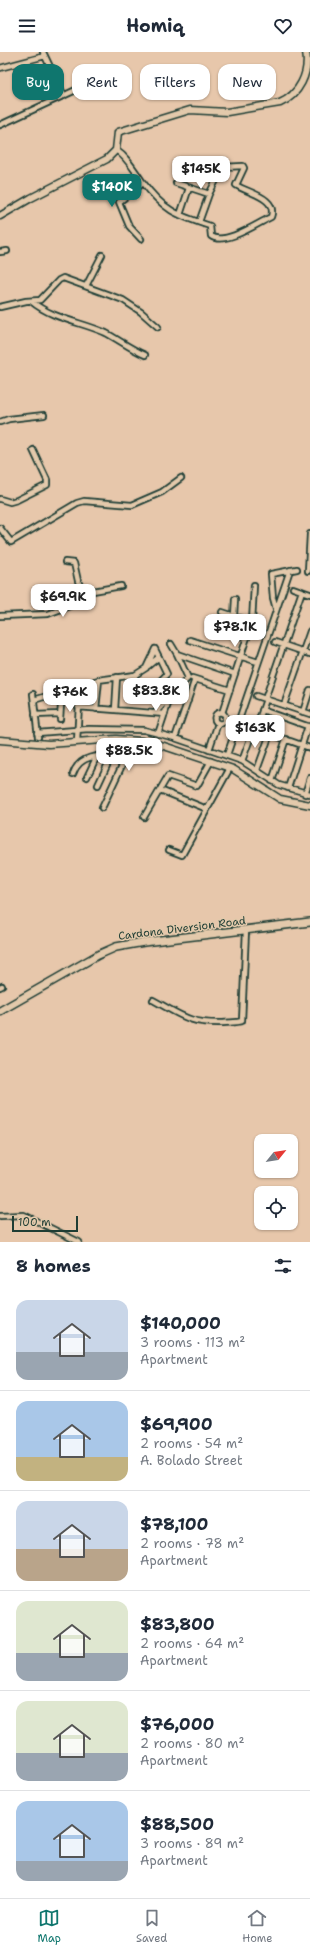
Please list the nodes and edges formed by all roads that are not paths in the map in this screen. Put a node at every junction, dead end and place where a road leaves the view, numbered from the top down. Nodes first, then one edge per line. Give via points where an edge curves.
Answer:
1 (306, 52) edge
2 (44, 54) edge
3 (49, 64) edge
4 (0, 68) edge
5 (72, 92) edge
6 (64, 96) edge
7 (55, 100) edge
8 (0, 125) edge
9 (116, 150) junction
10 (194, 171) dead end
11 (217, 178) junction
12 (143, 183) junction
13 (176, 184) dead end
14 (189, 188) junction
15 (209, 194) junction
16 (180, 215) junction
17 (0, 216) edge
18 (199, 222) junction
19 (141, 239) dead end
20 (7, 251) dead end
21 (0, 252) edge
22 (102, 255) dead end
23 (86, 286) junction
24 (32, 301) junction
25 (0, 307) edge
26 (158, 327) dead end
27 (144, 355) dead end
28 (44, 415) dead end
29 (0, 422) edge
30 (33, 450) dead end
31 (181, 478) dead end
32 (0, 499) edge
33 (0, 528) edge
34 (310, 534) edge
35 (65, 562) dead end
36 (290, 570) junction
37 (309, 572) edge
38 (254, 585) dead end
39 (121, 586) dead end
40 (293, 588) dead end
41 (302, 591) junction
42 (310, 594) edge
43 (84, 595) junction
44 (235, 599) dead end
45 (276, 609) junction
46 (222, 612) dead end
47 (0, 616) edge
48 (234, 616) junction
49 (252, 622) junction
50 (209, 627) dead end
51 (310, 631) edge
52 (247, 638) junction
53 (190, 640) dead end
54 (275, 642) dead end
55 (171, 644) dead end
56 (284, 645) junction
57 (303, 652) junction
58 (177, 654) junction
59 (310, 654) edge
60 (241, 656) junction
61 (159, 657) junction
62 (258, 662) junction
63 (146, 668) junction
64 (235, 674) junction
65 (135, 675) junction
66 (117, 677) junction
67 (188, 678) junction
68 (195, 679) junction
69 (99, 680) junction
70 (80, 685) junction
71 (230, 690) junction
72 (310, 690) edge
73 (62, 691) junction
74 (33, 694) dead end
75 (171, 695) junction
76 (256, 696) dead end
77 (34, 700) junction
78 (265, 700) junction
79 (188, 701) junction
80 (284, 706) junction
81 (78, 707) junction
82 (96, 709) junction
83 (115, 710) junction
84 (262, 710) junction
85 (303, 712) junction
86 (155, 713) junction
87 (222, 713) junction
88 (60, 714) junction
89 (164, 714) junction
90 (310, 714) edge
91 (36, 715) junction
92 (225, 718) junction
93 (60, 719) dead end
94 (218, 723) junction
95 (238, 723) junction
96 (309, 727) edge
97 (255, 729) junction
98 (77, 730) junction
99 (158, 734) junction
100 (270, 734) junction
101 (175, 738) junction
102 (112, 739) junction
103 (286, 739) junction
104 (0, 740) edge
105 (77, 742) junction
106 (302, 745) junction
107 (310, 748) edge
108 (209, 750) junction
109 (227, 755) junction
110 (97, 756) junction
111 (111, 757) junction
112 (242, 761) junction
113 (211, 762) junction
114 (230, 768) junction
115 (257, 770) junction
116 (73, 774) dead end
117 (87, 778) dead end
118 (310, 778) edge
119 (272, 781) junction
120 (98, 785) dead end
121 (288, 788) junction
122 (160, 790) junction
123 (308, 794) edge
124 (310, 806) edge
125 (102, 808) dead end
126 (207, 809) junction
127 (144, 817) dead end
128 (169, 850) dead end
129 (310, 922) edge
130 (246, 930) junction
131 (153, 1000) dead end
132 (0, 1011) edge
133 (0, 1216) edge
134 (79, 1242) edge

1 - 9 street via 308,59 304,78 286,101 227,112 190,110 178,113 118,132
2 - 3 street
2 - 4 street
5 - 6 street
7 - 8 street
9 - 12 street
9 - 17 street via 107,159
10 - 11 street
11 - 15 street
11 - 18 street via 223,166 243,166 236,185 264,198 271,209 271,217 233,236 222,238 211,236 210,226
12 - 16 street via 165,208
12 - 19 street via 119,202 129,226
13 - 14 street
14 - 15 street
14 - 16 street
15 - 18 street
16 - 18 street
20 - 21 street
22 - 23 street
23 - 24 street via 62,278 40,300
23 - 26 street via 123,300
24 - 25 street
24 - 27 street via 64,319 107,334
28 - 29 street via 9,418
30 - 32 street via 47,484 17,500 10,502
31 - 33 street via 162,492 132,505 84,501 77,503 11,542
34 - 37 street
35 - 43 street via 74,563
36 - 37 street via 298,568
36 - 45 street
36 - 45 street via 271,574
38 - 49 street
39 - 43 street via 103,588
40 - 41 street
41 - 42 street
41 - 56 street
43 - 47 street via 69,607 48,614
44 - 48 street
45 - 62 street
46 - 48 street
48 - 49 street
49 - 52 street
50 - 52 street
51 - 57 street
52 - 60 street
53 - 60 street
54 - 56 street
55 - 58 street
56 - 57 street
56 - 78 street
57 - 59 street
57 - 80 street
58 - 64 street
58 - 67 street
60 - 62 street
60 - 64 street
61 - 63 street
61 - 63 street via 155,649
61 - 65 street via 167,674 148,693 134,693
62 - 95 street
63 - 65 street
64 - 71 street
65 - 66 street
66 - 69 street
66 - 83 street
67 - 68 street
67 - 75 street
68 - 71 street
68 - 79 street
69 - 70 street
69 - 82 street
70 - 73 street
70 - 81 street
71 - 87 street
72 - 85 street
73 - 77 street
73 - 88 street
74 - 77 street
75 - 79 street
75 - 86 street
75 - 89 street
76 - 78 street
77 - 91 street
78 - 80 street
78 - 84 street
79 - 101 street
80 - 85 street
81 - 82 street
81 - 98 street
82 - 83 street
83 - 86 street
84 - 96 street
84 - 97 street
85 - 90 street
86 - 89 street
87 - 92 street
87 - 94 street via 215,716
88 - 91 street
88 - 93 street
89 - 99 street
91 - 98 street via 37,735
92 - 94 street via 223,723
92 - 95 street
94 - 108 street
95 - 97 street
95 - 109 street
96 - 106 street
97 - 100 street
97 - 112 street
98 - 99 street via 144,730
98 - 105 street
99 - 101 street
100 - 103 street
100 - 115 street
101 - 108 street
102 - 105 street
102 - 111 street
102 - 113 street via 164,746
103 - 106 street
103 - 119 street
104 - 105 street via 49,744
106 - 107 street
106 - 121 street
108 - 109 street
109 - 112 street
110 - 111 street
110 - 116 street via 88,757 77,766
110 - 117 street
111 - 120 street
111 - 125 street via 126,757
112 - 115 street
113 - 114 street
113 - 122 street via 197,786 170,775
114 - 124 street via 280,799
114 - 126 street
115 - 119 street
118 - 123 street
119 - 121 street
121 - 123 street
122 - 126 street
122 - 127 street
126 - 128 street via 182,855
129 - 130 main road, Cardona Diversion Road
130 - 131 street via 242,1021 194,1022
130 - 132 main road, Cardona Diversion Road via 116,947
133 - 134 street via 24,1215

